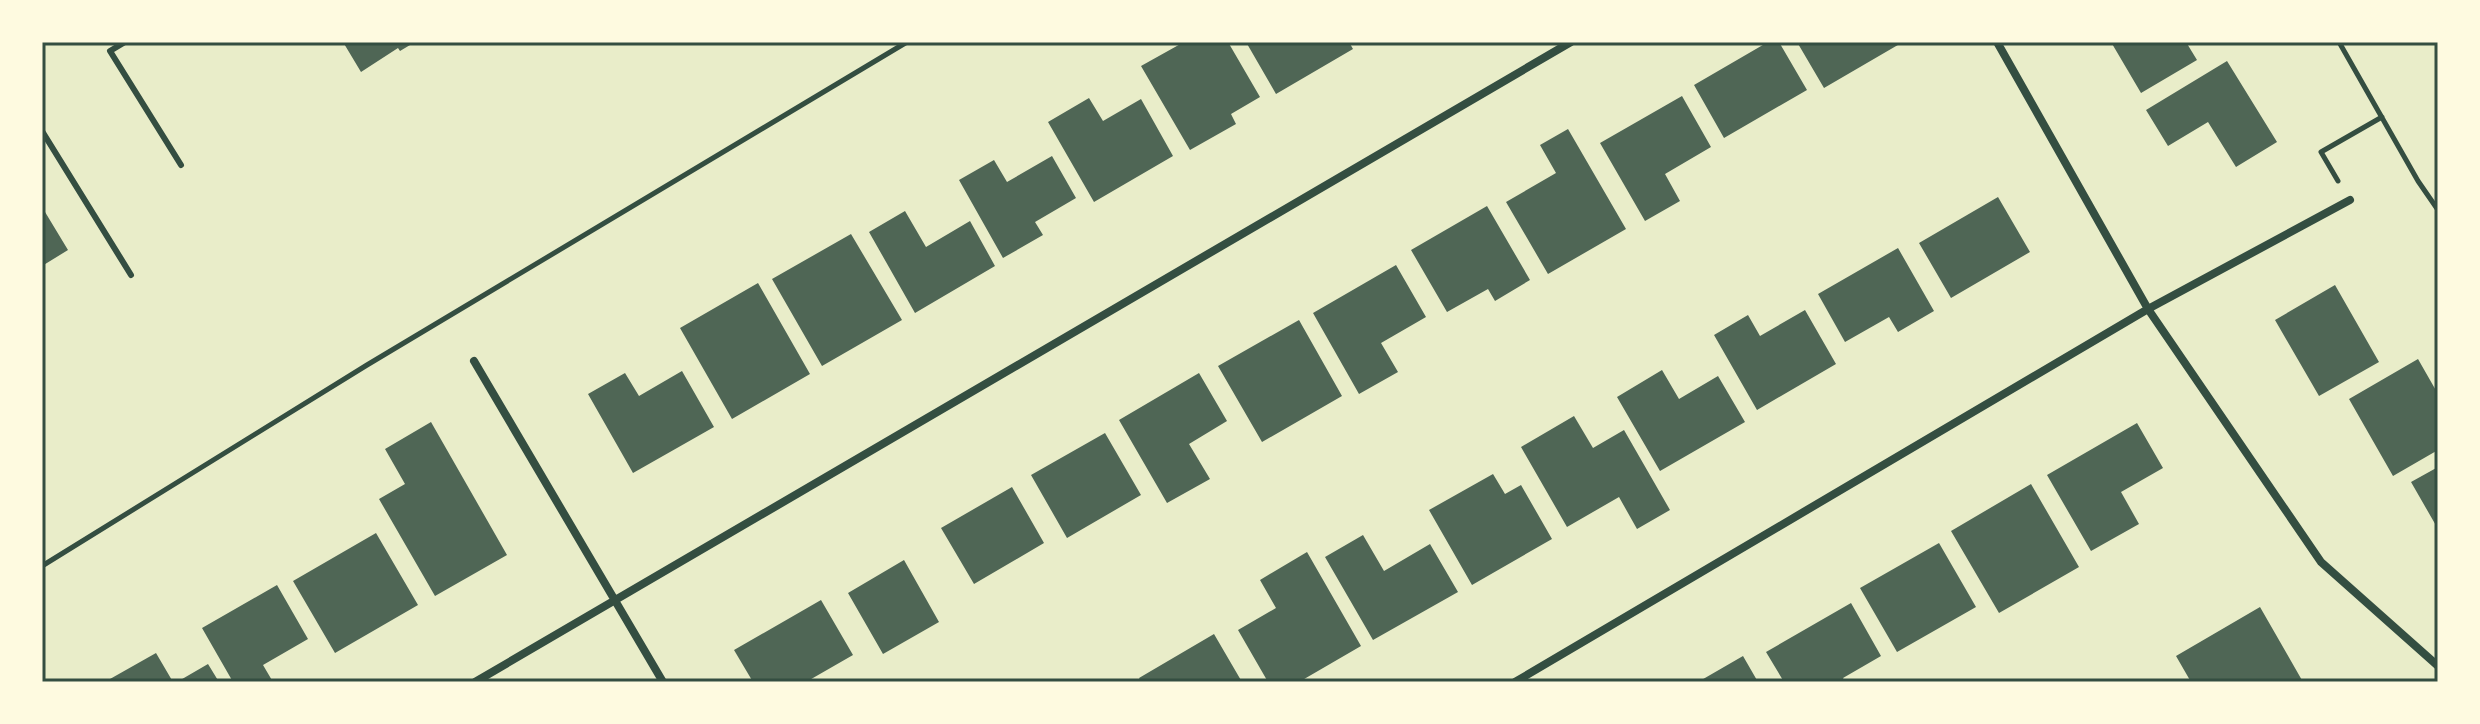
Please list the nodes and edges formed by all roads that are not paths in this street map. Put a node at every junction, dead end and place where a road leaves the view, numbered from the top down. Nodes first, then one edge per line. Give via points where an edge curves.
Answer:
1 (105, 42) edge
2 (125, 42) edge
3 (1571, 42) edge
4 (1997, 42) edge
5 (110, 51) junction
6 (42, 131) edge
7 (181, 165) dead end
8 (2350, 200) road end
9 (131, 275) dead end
10 (2148, 309) junction
11 (474, 361) dead end
12 (616, 600) junction
13 (2438, 666) edge
14 (475, 682) edge
15 (663, 682) edge
16 (1515, 682) edge

1 - 5 lane
2 - 5 lane
3 - 12 street
4 - 10 street
5 - 7 lane
6 - 9 lane
8 - 10 street
10 - 13 street via 2321,562
10 - 16 street
11 - 12 street
12 - 14 street
12 - 15 street

